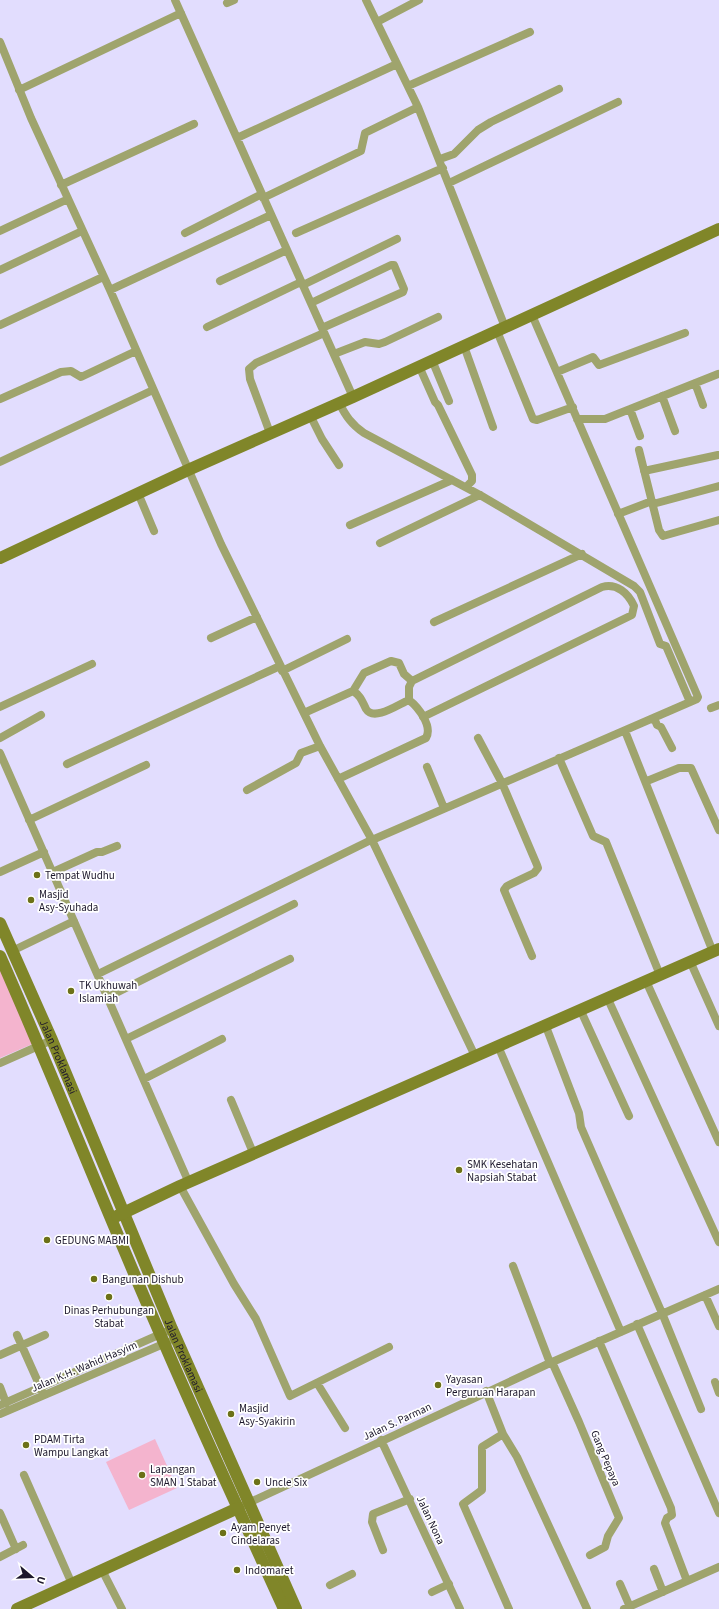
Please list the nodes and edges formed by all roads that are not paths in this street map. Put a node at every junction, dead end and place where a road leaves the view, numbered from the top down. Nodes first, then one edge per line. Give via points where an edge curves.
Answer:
1 (175, 0) edge
2 (366, 0) edge
3 (419, 0) edge
4 (181, 13) junction
5 (377, 22) junction
6 (530, 32) dead end
7 (0, 42) edge
8 (397, 64) junction
9 (408, 86) junction
10 (559, 89) dead end
11 (19, 90) junction
12 (618, 102) dead end
13 (418, 107) junction
14 (194, 124) dead end
15 (237, 138) junction
16 (442, 164) junction
17 (449, 183) junction
18 (61, 185) junction
19 (259, 197) junction
20 (68, 199) junction
21 (266, 217) junction
22 (719, 229) edge
23 (0, 231) edge
24 (82, 231) junction
25 (185, 233) dead end
26 (296, 233) dead end
27 (396, 239) dead end
28 (283, 251) junction
29 (0, 270) edge
30 (103, 277) junction
31 (220, 281) dead end
32 (298, 284) junction
33 (110, 290) junction
34 (311, 302) junction
35 (532, 315) junction
36 (438, 317) dead end
37 (0, 325) edge
38 (207, 327) dead end
39 (501, 329) junction
40 (323, 331) junction
41 (685, 333) dead end
42 (464, 346) junction
43 (136, 351) junction
44 (334, 354) junction
45 (432, 360) junction
46 (419, 366) junction
47 (557, 372) junction
48 (718, 374) edge
49 (695, 383) junction
50 (154, 390) junction
51 (662, 396) junction
52 (353, 397) junction
53 (0, 399) edge
54 (449, 401) dead end
55 (339, 403) junction
56 (703, 405) dead end
57 (573, 407) junction
58 (630, 409) junction
59 (310, 415) junction
60 (577, 419) junction
61 (493, 427) dead end
62 (675, 431) dead end
63 (270, 433) junction
64 (640, 436) dead end
65 (639, 450) dead end
66 (718, 456) dead end
67 (0, 462) edge
68 (339, 465) dead end
69 (188, 470) junction
70 (644, 471) junction
71 (452, 480) junction
72 (468, 485) junction
73 (719, 486) edge
74 (138, 493) junction
75 (480, 495) junction
76 (652, 502) junction
77 (618, 514) junction
78 (719, 520) edge
79 (350, 525) dead end
80 (154, 530) dead end
81 (380, 543) dead end
82 (582, 554) junction
83 (0, 558) edge
84 (257, 617) junction
85 (434, 622) dead end
86 (211, 638) dead end
87 (347, 639) dead end
88 (92, 664) dead end
89 (281, 668) junction
90 (412, 681) junction
91 (353, 691) junction
92 (408, 700) junction
93 (693, 701) junction
94 (719, 705) edge
95 (0, 707) edge
96 (711, 708) dead end
97 (304, 713) junction
98 (41, 715) dead end
99 (423, 717) junction
100 (654, 718) junction
101 (625, 731) junction
102 (0, 738) edge
103 (478, 738) dead end
104 (320, 746) junction
105 (672, 748) dead end
106 (0, 753) edge
107 (559, 758) junction
108 (67, 764) dead end
109 (146, 765) dead end
110 (427, 767) dead end
111 (338, 779) junction
112 (647, 781) junction
113 (502, 783) junction
114 (247, 790) dead end
115 (444, 808) junction
116 (29, 820) junction
117 (719, 830) edge
118 (371, 840) junction
119 (117, 846) dead end
120 (44, 852) junction
121 (0, 872) edge
122 (53, 872) junction
123 (294, 904) dead end
124 (74, 921) junction
125 (0, 923) edge
126 (716, 950) edge
127 (12, 951) junction
128 (0, 956) edge
129 (532, 956) dead end
130 (290, 959) dead end
131 (690, 961) junction
132 (98, 974) junction
133 (660, 975) junction
134 (646, 981) junction
135 (108, 997) junction
136 (607, 997) junction
137 (580, 1009) junction
138 (545, 1024) junction
139 (719, 1026) edge
140 (126, 1039) junction
141 (222, 1039) dead end
142 (52, 1040) junction
143 (40, 1046) junction
144 (498, 1046) junction
145 (475, 1056) junction
146 (0, 1063) edge
147 (144, 1079) junction
148 (231, 1100) dead end
149 (629, 1116) dead end
150 (719, 1142) edge
151 (254, 1155) junction
152 (184, 1185) junction
153 (124, 1213) junction
154 (112, 1218) junction
155 (719, 1242) edge
156 (512, 1266) dead end
157 (719, 1288) edge
158 (705, 1295) junction
159 (662, 1313) junction
160 (637, 1324) junction
161 (719, 1326) edge
162 (621, 1332) junction
163 (17, 1334) dead end
164 (174, 1334) junction
165 (45, 1335) dead end
166 (162, 1339) junction
167 (599, 1341) junction
168 (22, 1345) junction
169 (389, 1346) dead end
170 (0, 1355) edge
171 (550, 1362) junction
172 (715, 1382) dead end
173 (317, 1383) junction
174 (0, 1387) edge
175 (40, 1387) junction
176 (486, 1392) junction
177 (719, 1393) edge
178 (44, 1395) junction
179 (3, 1404) edge
180 (701, 1409) dead end
181 (0, 1414) edge
182 (345, 1428) dead end
183 (503, 1434) junction
184 (381, 1440) junction
185 (24, 1475) dead end
186 (410, 1499) junction
187 (243, 1505) junction
188 (0, 1513) edge
189 (719, 1513) edge
190 (383, 1550) dead end
191 (590, 1555) dead end
192 (0, 1557) edge
193 (719, 1567) edge
194 (654, 1568) dead end
195 (102, 1570) junction
196 (352, 1574) dead end
197 (687, 1581) junction
198 (72, 1584) junction
199 (330, 1584) dead end
200 (449, 1584) junction
201 (620, 1584) dead end
202 (432, 1592) dead end
203 (663, 1592) junction
204 (627, 1608) edge
205 (17, 1609) edge
206 (122, 1609) edge
207 (284, 1609) edge
208 (296, 1609) edge
209 (460, 1609) edge
210 (508, 1609) edge
211 (587, 1609) edge

1 - 4 street
2 - 5 street
3 - 5 street
4 - 11 street
4 - 15 street
5 - 8 street
6 - 9 street
7 - 11 street
8 - 9 street
8 - 15 street
9 - 13 street
10 - 16 street via 478,130
11 - 18 street
12 - 17 street
13 - 16 street
13 - 19 street via 366,133 361,152
14 - 18 street
15 - 19 street
16 - 17 street
16 - 26 street
17 - 39 street
18 - 20 street
19 - 21 street
19 - 25 street
20 - 23 street
20 - 24 street
21 - 28 street
21 - 33 street
22 - 35 street
24 - 29 street
24 - 30 street
27 - 32 street
28 - 31 street
28 - 32 street
30 - 33 street
30 - 37 street
32 - 34 street
32 - 38 street
33 - 43 street
34 - 40 street
34 - 40 street via 392,265 404,289 403,292
35 - 39 street
35 - 47 street
36 - 44 street via 386,342 365,342
39 - 42 street
39 - 57 street via 533,419 537,420
40 - 44 street
40 - 63 street via 256,363 249,369 250,379
41 - 47 street via 599,365 593,357
42 - 45 street
42 - 61 street
43 - 50 street
43 - 53 street via 80,377 70,371 61,372
44 - 52 street
45 - 46 street
45 - 54 street
46 - 52 street
46 - 72 street via 434,402 438,405 472,475
47 - 57 street
48 - 49 street
49 - 51 street
49 - 56 street
50 - 67 street
50 - 69 street
51 - 58 street
51 - 62 street
52 - 55 street
55 - 59 street
55 - 71 street via 353,426
57 - 60 street
58 - 60 street via 605,419
58 - 64 street
59 - 63 street
59 - 68 street
60 - 77 street
63 - 69 street
65 - 70 street
66 - 70 street
69 - 74 street
69 - 84 street
70 - 76 street
71 - 72 street
71 - 79 street
72 - 75 street
73 - 76 street
74 - 80 street
74 - 83 street
75 - 81 street
75 - 82 street
76 - 77 street
76 - 78 street via 663,536
77 - 93 street via 698,693
82 - 85 street
82 - 93 street via 640,592 660,644 666,646
84 - 86 street
84 - 89 street
87 - 89 street
88 - 95 street
89 - 97 street
89 - 108 street
90 - 91 street via 404,674 398,663 391,661 364,673
90 - 92 street
90 - 99 street via 602,587 608,585 620,589 626,593 634,606 632,615
91 - 92 street via 360,696 366,710 373,714 381,713
91 - 97 street
92 - 99 street via 419,708
93 - 100 street
94 - 96 street
97 - 104 street
98 - 102 street
99 - 111 street via 428,731 426,738
100 - 101 street
100 - 105 street via 657,725 662,727
101 - 107 street
101 - 112 street
103 - 113 street
104 - 111 street
104 - 114 street via 301,753 296,763
106 - 116 street
107 - 113 street
107 - 133 street via 593,836 606,842
109 - 116 street
110 - 115 street
111 - 118 street
112 - 117 street via 679,768 691,768
112 - 126 street
113 - 115 street
113 - 129 street via 538,868 534,873 507,886 504,890
115 - 118 street
116 - 120 street
118 - 132 street
118 - 145 street
119 - 122 street
120 - 121 street
120 - 122 street
122 - 124 street
123 - 135 street
124 - 127 street
124 - 132 street
125 - 127 street, Jalan Proklamasi
126 - 131 street
127 - 142 street, Jalan Proklamasi
128 - 143 street, Jalan Proklamasi
130 - 140 street
131 - 133 street
131 - 139 street
132 - 135 street
133 - 134 street
134 - 136 street
134 - 150 street
135 - 140 street
136 - 137 street
136 - 155 street
137 - 138 street
137 - 149 street
138 - 144 street
138 - 159 street via 579,1113 581,1127
140 - 147 street
141 - 147 street
142 - 143 street
142 - 153 street, Jalan Proklamasi
143 - 146 street
143 - 154 street, Jalan Proklamasi
144 - 145 street
144 - 162 street
145 - 151 street
147 - 152 street
148 - 151 street
151 - 152 street
152 - 153 street
152 - 173 street via 234,1284 256,1319 290,1396
153 - 154 street
153 - 164 street, Jalan Proklamasi
154 - 166 street, Jalan Proklamasi
156 - 171 street, Gang Pepaya
157 - 158 street, Jalan S. Parman
158 - 159 street, Jalan S. Parman
158 - 161 street
159 - 160 street, Jalan S. Parman
159 - 180 street
160 - 162 street, Jalan S. Parman
160 - 189 street
162 - 167 street, Jalan S. Parman
163 - 168 street
164 - 166 street, Jalan K.H. Wahid Hasyim
164 - 187 street, Jalan Proklamasi
165 - 168 street
166 - 175 street, Jalan K.H. Wahid Hasyim
166 - 178 street, Jalan K.H. Wahid Hasyim
166 - 187 street, Jalan Proklamasi
167 - 171 street, Jalan S. Parman
167 - 197 street via 671,1508 672,1515 667,1518 665,1524
168 - 170 street
168 - 175 street
169 - 173 street
171 - 176 street, Jalan S. Parman
171 - 191 street, Gang Pepaya via 579,1422 619,1518 608,1536 605,1547
172 - 177 street
173 - 182 street
174 - 179 street
175 - 178 street
175 - 179 street, Jalan K.H. Wahid Hasyim
176 - 183 street
176 - 184 street, Jalan S. Parman
178 - 181 street, Jalan K.H. Wahid Hasyim
183 - 210 street via 482,1446 482,1490 463,1504
183 - 211 street via 517,1456
184 - 186 street, Jalan Nona
184 - 187 street, Jalan S. Parman
185 - 198 street
186 - 190 street via 373,1514 372,1522
186 - 200 street, Jalan Nona
187 - 195 street
187 - 207 street, Jalan Proklamasi
187 - 208 street, Jalan Proklamasi
188 - 192 street via 19,1547
193 - 197 street
194 - 203 street
195 - 198 street
195 - 206 street
196 - 199 street
197 - 203 street
198 - 205 street
200 - 202 street
200 - 209 street, Jalan Nona
201 - 204 street
203 - 204 street

